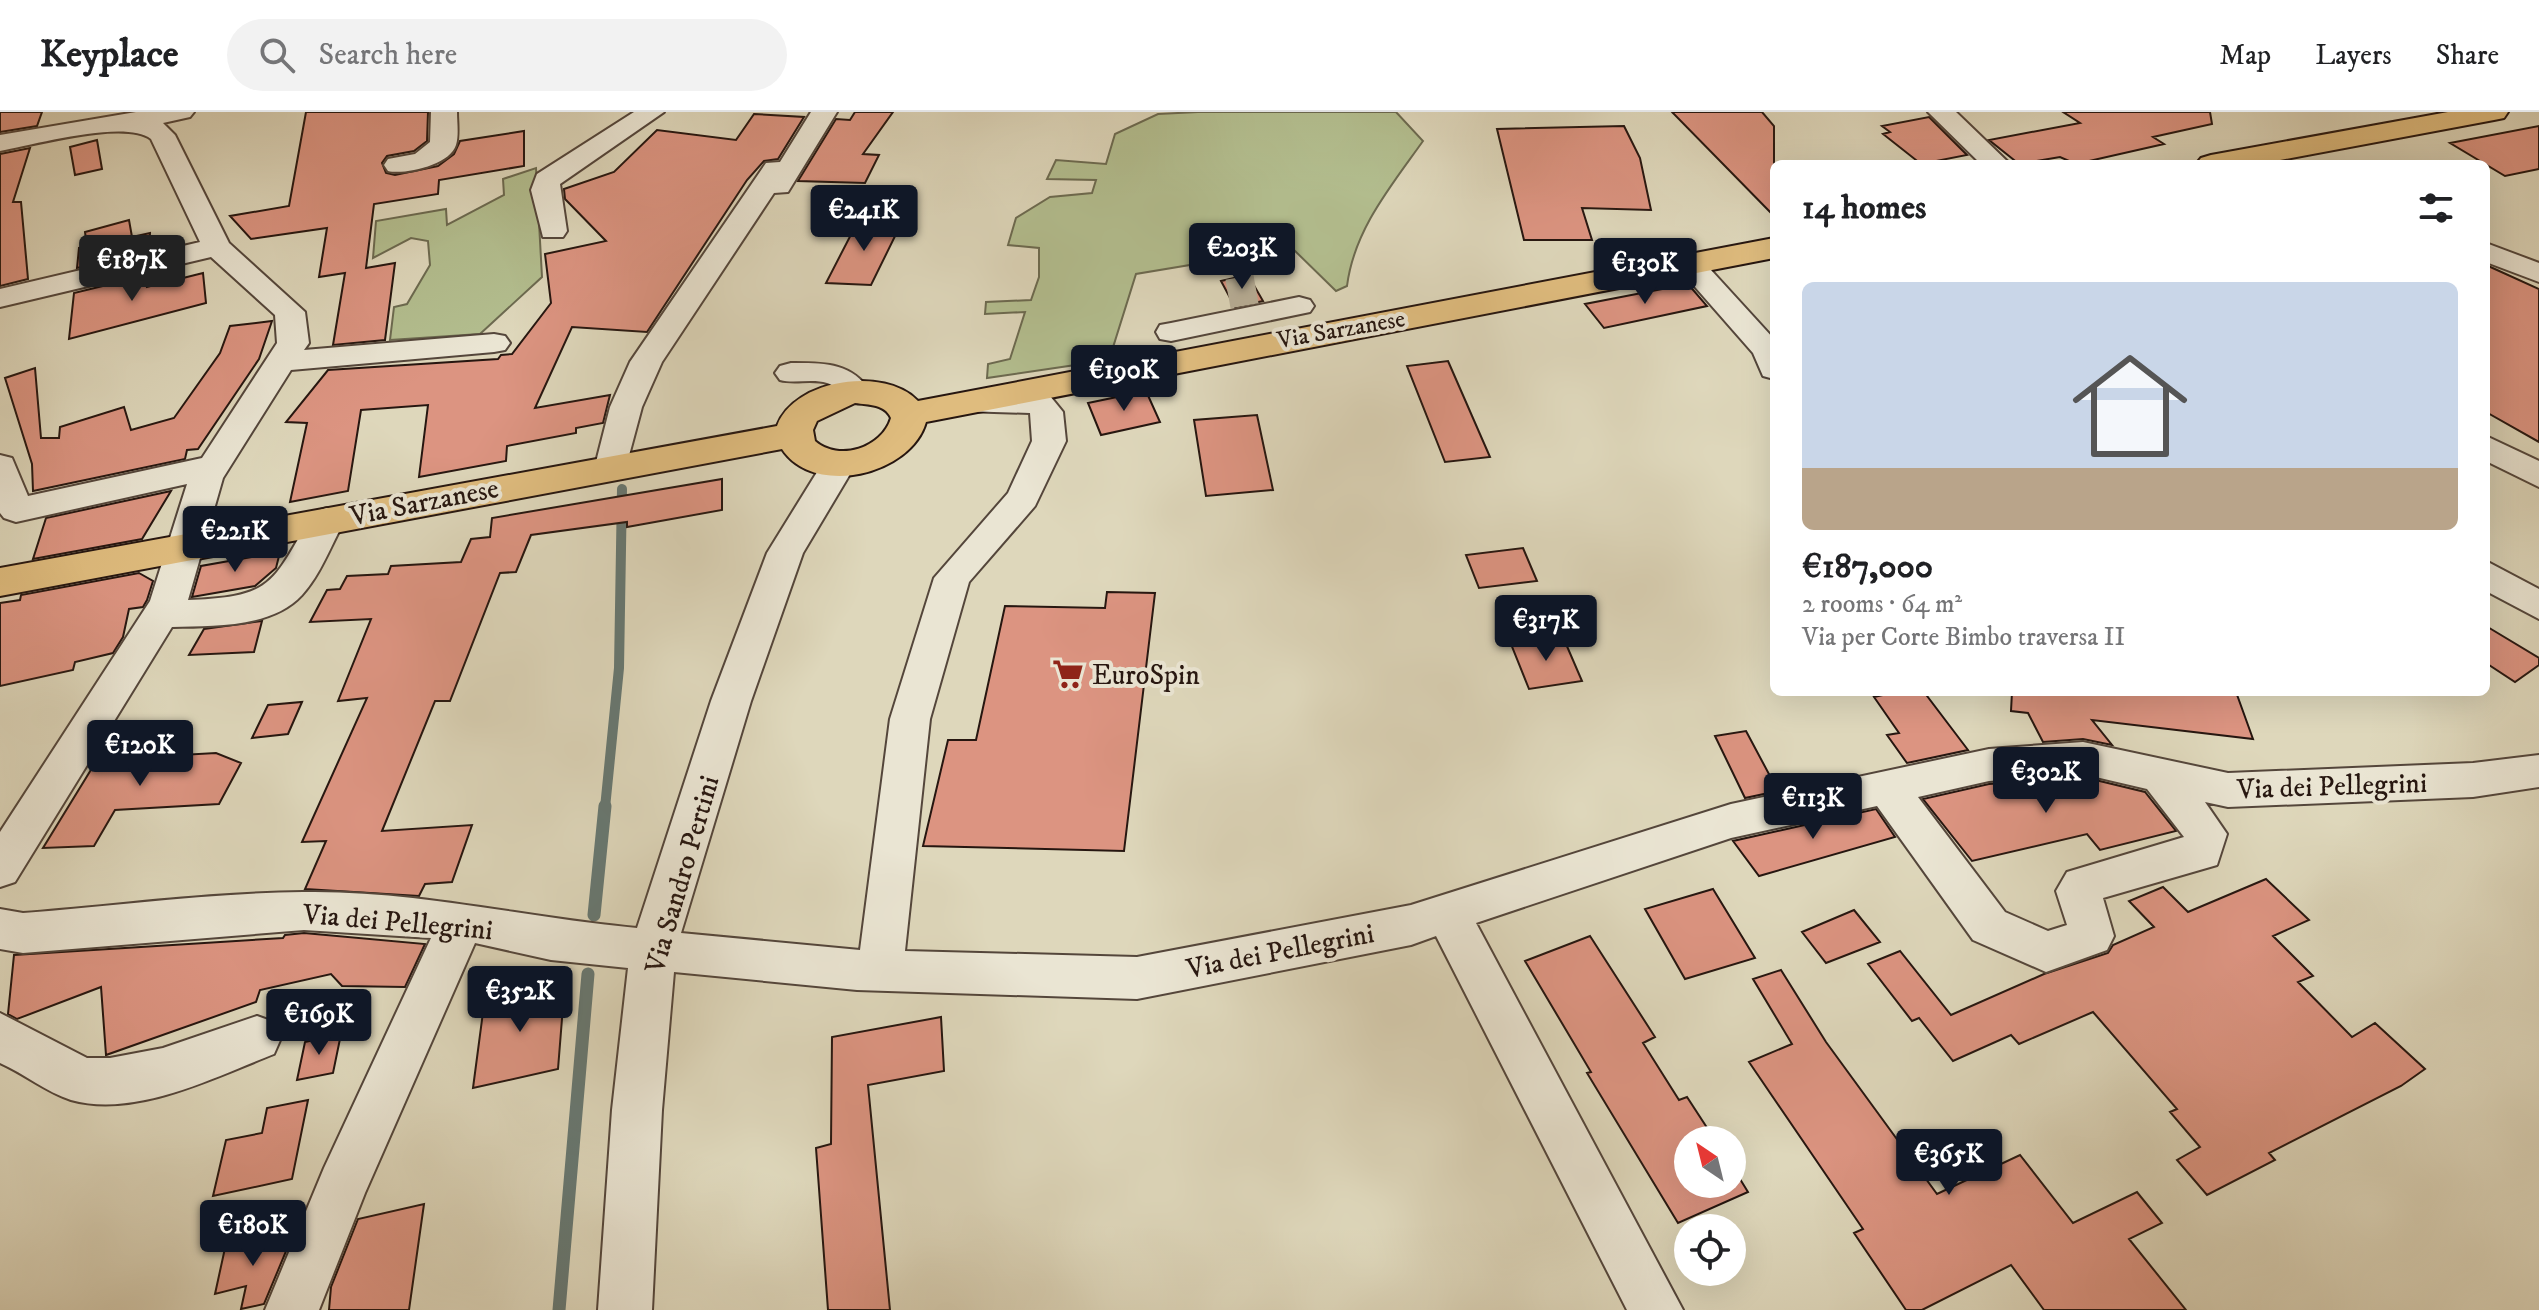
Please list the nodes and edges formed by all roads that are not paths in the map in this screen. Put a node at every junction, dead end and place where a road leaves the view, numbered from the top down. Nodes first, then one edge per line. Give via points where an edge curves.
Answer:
1 (181, 112) edge
2 (444, 112) edge
3 (651, 112) edge
4 (824, 112) edge
5 (1941, 112) edge
6 (2494, 112) edge
7 (68, 122) edge
8 (119, 123) junction
9 (0, 143) edge
10 (1993, 160) edge
11 (2233, 160) edge
12 (397, 165) dead end
13 (553, 231) dead end
14 (217, 247) junction
15 (1770, 249) edge
16 (2490, 254) edge
17 (1690, 264) junction
18 (2539, 273) edge
19 (0, 298) edge
20 (1299, 306) junction
21 (1328, 332) junction
22 (494, 343) dead end
23 (1169, 347) junction
24 (1770, 357) edge
25 (279, 362) junction
26 (791, 373) dead end
27 (855, 392) junction
28 (925, 410) junction
29 (794, 435) junction
30 (2490, 449) edge
31 (839, 464) junction
32 (0, 466) edge
33 (612, 466) junction
34 (213, 467) junction
35 (2539, 476) edge
36 (327, 520) junction
37 (188, 546) junction
38 (2490, 576) edge
39 (0, 582) edge
40 (2539, 606) edge
41 (161, 614) junction
42 (2539, 771) edge
43 (2160, 775) junction
44 (1887, 787) junction
45 (0, 869) edge
46 (1447, 913) junction
47 (462, 921) junction
48 (1, 932) edge
49 (653, 950) junction
50 (880, 971) junction
51 (0, 1035) edge
52 (257, 1038) dead end
53 (292, 1310) edge
54 (625, 1310) edge
55 (1656, 1310) edge

1 - 8 street
2 - 12 street via 443,145 423,160
3 - 13 street via 547,180
4 - 33 street via 646,362 626,407
5 - 10 street
6 - 11 main road
7 - 8 street
7 - 9 street
8 - 14 street via 149,125 162,135
14 - 19 street
14 - 25 street via 290,312 293,343
15 - 17 main road, Via Sarzanese
16 - 18 street
17 - 21 main road, Via Sarzanese
17 - 24 street
20 - 21 street
20 - 23 street
20 - 23 street via 1277,285 1204,299
21 - 23 main road, Via Sarzanese
22 - 25 street
23 - 28 main road, Via Sarzanese
25 - 34 street
26 - 27 street via 835,373
27 - 28 main road via 889,396
27 - 29 main road via 819,403 797,423
28 - 31 main road via 893,448
28 - 50 street via 1003,401 1038,403 1047,412 1049,441 1023,498 952,578 910,719
29 - 31 main road via 807,455
29 - 33 main road, Via Sarzanese
30 - 35 street
31 - 49 street, Via Sandro Pertini via 785,553 731,701
32 - 34 street via 16,510
33 - 36 main road, Via Sarzanese
34 - 37 street
36 - 37 main road, Via Sarzanese
36 - 41 street via 288,587 273,598 243,607
37 - 39 main road, Via Sarzanese
37 - 41 street
38 - 40 street
41 - 45 street
42 - 43 street, Via dei Pellegrini via 2473,780 2228,790
43 - 44 street, Via dei Pellegrini via 2083,758 1989,765
43 - 44 street via 2206,834 2202,852 2083,885 2078,891 2091,936 2046,952 1989,926
44 - 46 street, Via dei Pellegrini via 1731,821
46 - 50 street, Via dei Pellegrini via 1411,925 1137,978
46 - 55 street
47 - 48 street, Via dei Pellegrini via 304,911
47 - 49 street, Via dei Pellegrini via 551,940
47 - 53 street
49 - 50 street, Via dei Pellegrini
49 - 54 street, Via Sandro Pertini
51 - 52 street via 69,1077 109,1081 152,1074

